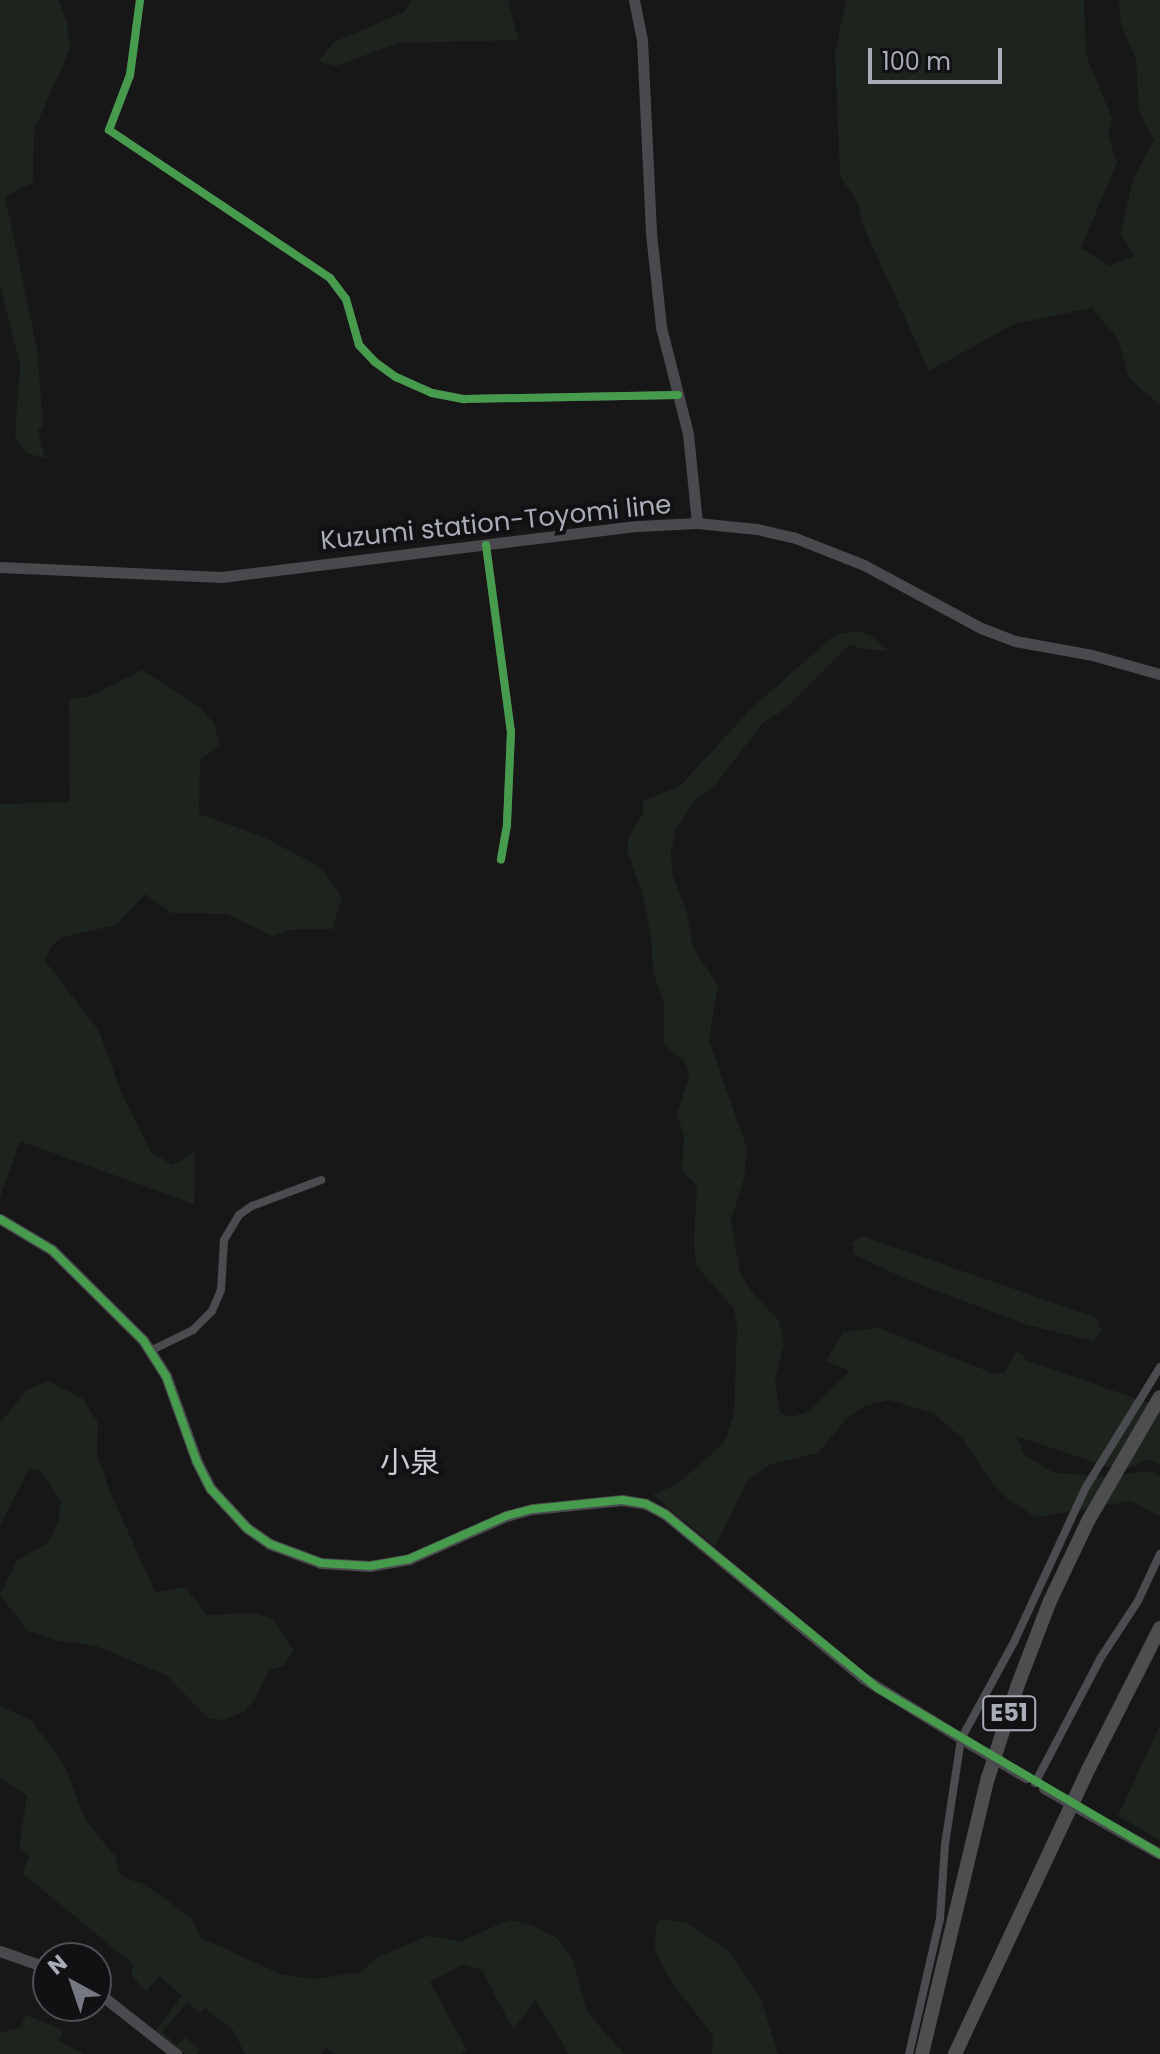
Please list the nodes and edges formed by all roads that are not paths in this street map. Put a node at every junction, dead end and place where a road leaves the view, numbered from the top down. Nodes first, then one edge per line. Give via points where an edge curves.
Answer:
1 (140, 0) edge
2 (634, 0) edge
3 (678, 395) junction
4 (697, 523) junction
5 (486, 545) junction
6 (0, 567) edge
7 (1159, 669) edge
8 (501, 859) dead end
9 (321, 1180) dead end
10 (0, 1219) edge
11 (152, 1350) junction
12 (1160, 1367) edge
13 (1160, 1397) edge
14 (1160, 1554) edge
15 (1160, 1628) edge
16 (964, 1740) junction
17 (1035, 1783) junction
18 (1160, 1854) edge
19 (0, 1951) edge
20 (32, 1962) edge
21 (112, 2004) edge
22 (176, 2054) edge
23 (909, 2054) edge
24 (922, 2054) edge
25 (955, 2054) edge

1 - 3 street via 130,75 109,130 330,278 346,299 359,345 375,362 432,393 464,399
2 - 3 street via 642,40 658,306
3 - 4 street via 688,434
4 - 5 street, Kuzumi station-Toyomi line
4 - 7 street, Kuzumi station-Toyomi line via 793,537 864,565 1015,641
5 - 6 street, Kuzumi station-Toyomi line via 221,577
5 - 8 street via 511,732
9 - 11 street via 239,1215 224,1240 221,1290 212,1311 193,1330
10 - 11 street via 52,1250
11 - 16 street via 211,1489 247,1528 280,1549 335,1565 379,1565 409,1559 533,1509 622,1500 646,1504 665,1514 863,1678
12 - 16 street via 1086,1487
13 - 24 highway, E51 via 1088,1521 1017,1687 988,1778
14 - 17 street
15 - 25 highway
16 - 17 street, bridge
16 - 23 street via 945,1844 940,1919
17 - 18 street, bridge
19 - 20 street
21 - 22 street

